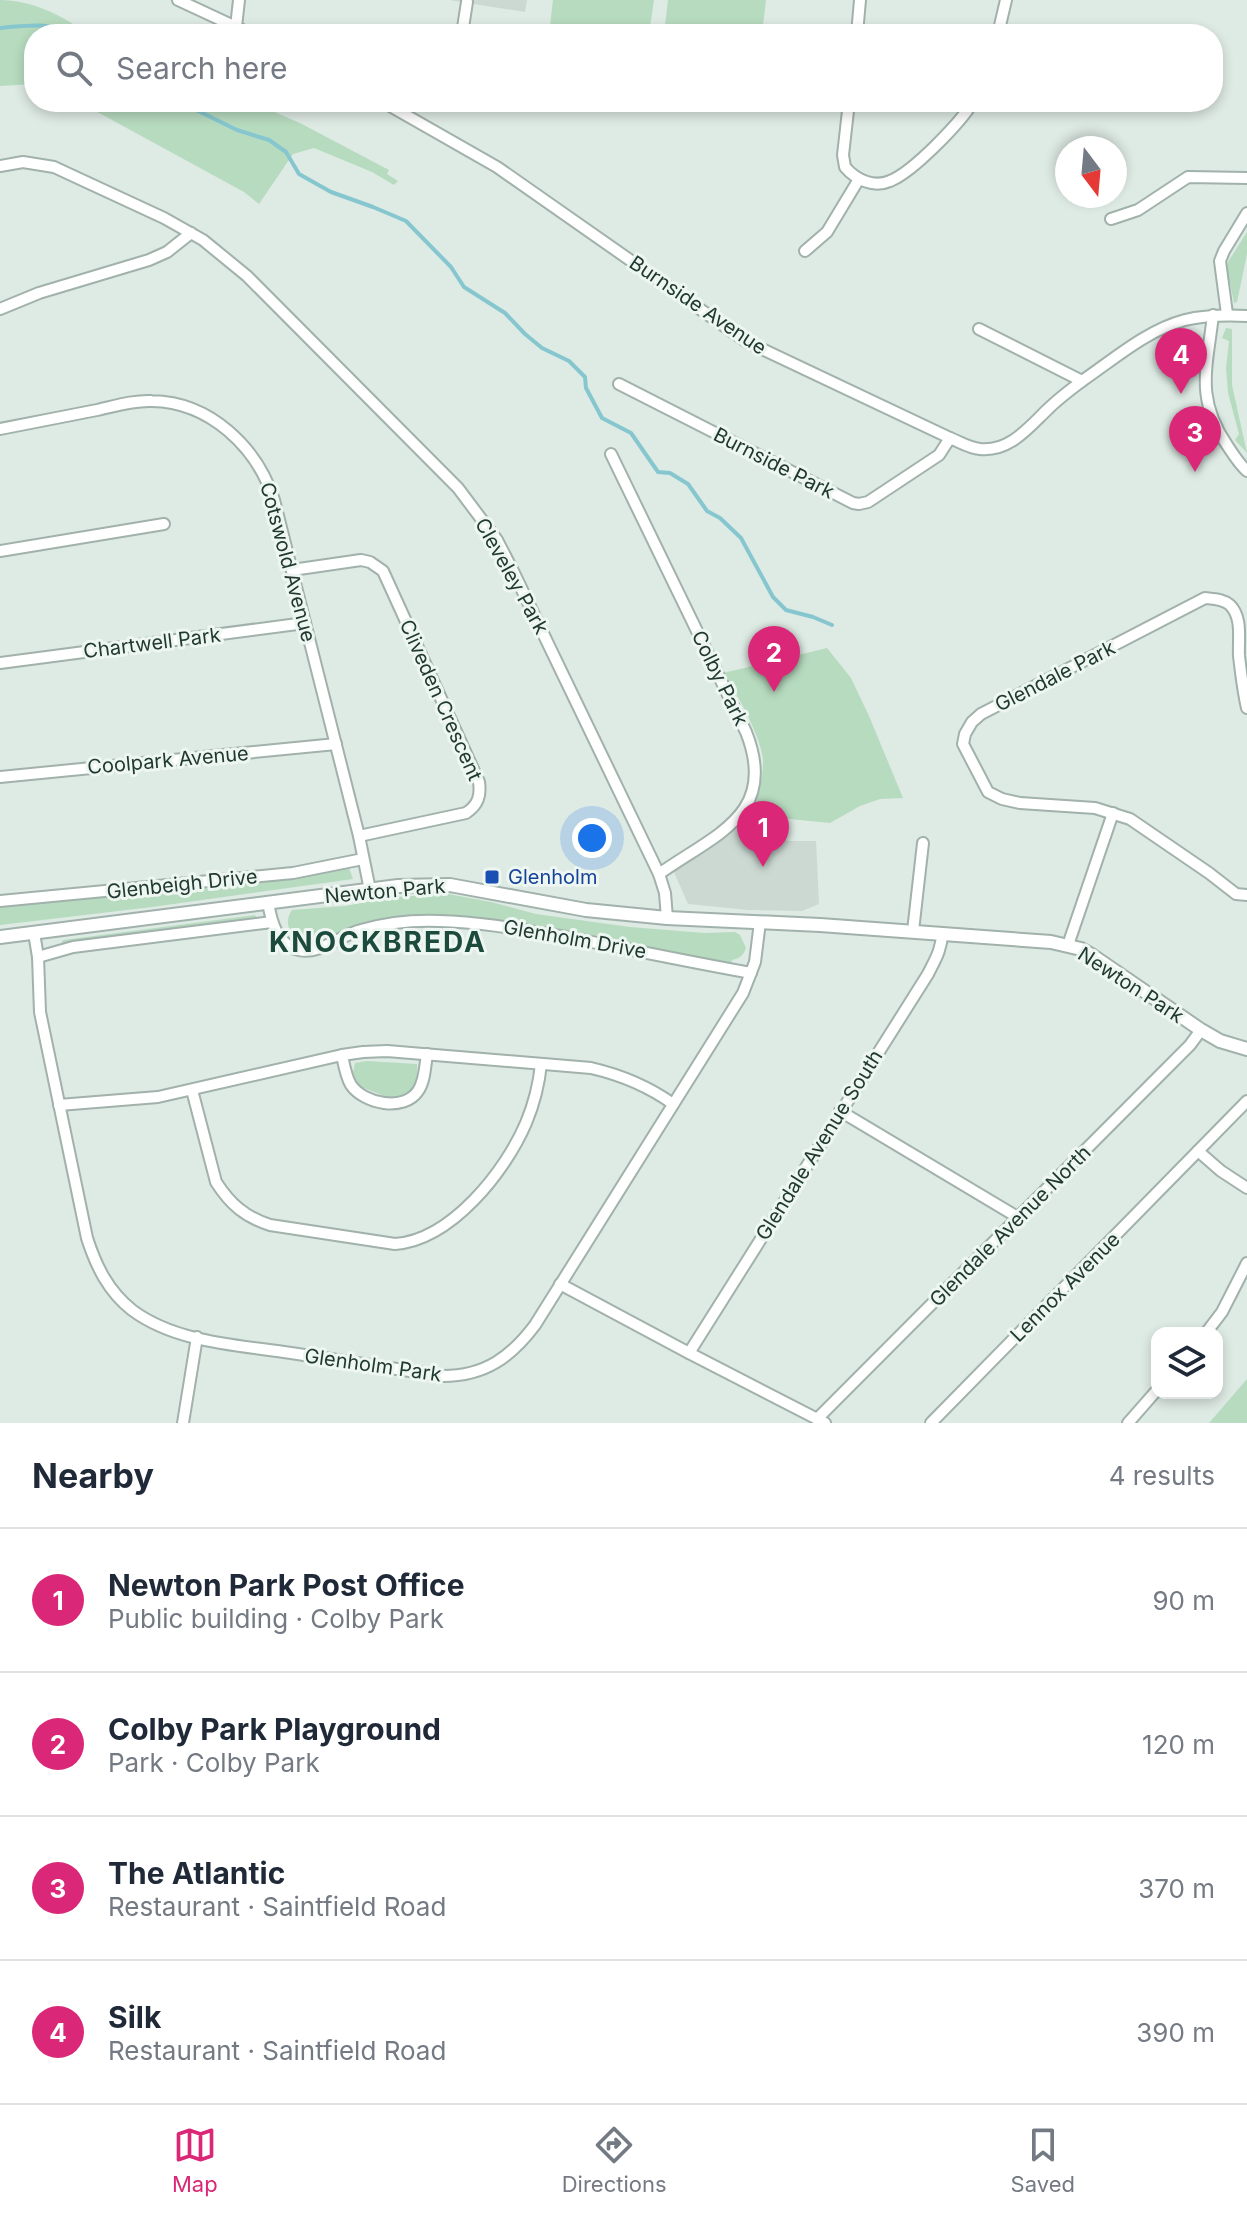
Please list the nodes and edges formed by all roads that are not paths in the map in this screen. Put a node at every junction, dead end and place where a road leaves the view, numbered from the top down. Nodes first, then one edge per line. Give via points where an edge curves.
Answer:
1 (178, 0) edge
2 (239, 0) edge
3 (860, 0) edge
4 (1006, 0) edge
5 (467, 2) dead end
6 (230, 24) edge
7 (236, 24) edge
8 (464, 24) edge
9 (858, 24) edge
10 (1000, 24) edge
11 (400, 112) edge
12 (848, 112) edge
13 (965, 112) edge
14 (0, 166) edge
15 (1247, 178) edge
16 (859, 179) junction
17 (1247, 213) edge
18 (1111, 219) dead end
19 (191, 233) junction
20 (805, 251) dead end
21 (0, 309) edge
22 (1227, 314) junction
23 (1213, 315) junction
24 (1247, 316) edge
25 (979, 329) dead end
26 (1082, 381) junction
27 (619, 384) dead end
28 (0, 429) edge
29 (950, 438) junction
30 (611, 454) dead end
31 (1244, 465) edge
32 (164, 524) dead end
33 (0, 551) edge
34 (292, 570) junction
35 (305, 623) junction
36 (0, 663) edge
37 (1247, 708) edge
38 (336, 744) junction
39 (0, 777) edge
40 (1113, 813) junction
41 (359, 836) junction
42 (923, 843) dead end
43 (363, 859) junction
44 (659, 874) junction
45 (370, 890) junction
46 (1247, 895) edge
47 (0, 901) edge
48 (268, 902) junction
49 (667, 918) junction
50 (272, 922) junction
51 (760, 922) junction
52 (913, 931) junction
53 (34, 933) junction
54 (942, 933) junction
55 (0, 937) edge
56 (1068, 945) junction
57 (38, 957) junction
58 (751, 973) junction
59 (1201, 1030) junction
60 (1247, 1049) edge
61 (427, 1054) junction
62 (342, 1055) junction
63 (541, 1064) junction
64 (192, 1090) junction
65 (1247, 1101) edge
66 (673, 1104) junction
67 (59, 1105) junction
68 (840, 1111) junction
69 (1198, 1151) junction
70 (1247, 1188) edge
71 (1019, 1218) junction
72 (1247, 1263) edge
73 (560, 1284) junction
74 (1211, 1327) edge
75 (197, 1337) junction
76 (689, 1353) junction
77 (1151, 1397) edge
78 (821, 1421) edge
79 (183, 1423) edge
80 (931, 1423) edge
81 (1128, 1423) edge

1 - 6 street
2 - 7 street
3 - 9 street
4 - 10 street
5 - 8 street
11 - 29 street, Burnside Avenue via 503,171 747,342
12 - 16 street via 843,155 845,167
13 - 16 street via 907,172 889,182
14 - 19 street, Cleveley Park via 23,162 54,167
15 - 18 street via 1188,177 1138,210
16 - 20 street via 827,232
17 - 22 street via 1220,261
19 - 21 street via 149,260
19 - 44 street, Cleveley Park via 247,276 458,488 483,520 523,590
22 - 23 street
22 - 24 street
23 - 26 street via 1161,329
23 - 31 street via 1205,395 1212,421
25 - 26 street
26 - 29 street via 1011,442 983,449
27 - 29 street, Burnside Park via 859,504 939,455
28 - 34 street, Cotswold Avenue via 148,400 201,413 229,431 262,471
30 - 44 street, Colby Park via 755,759 751,794 738,819
32 - 33 street
34 - 35 street, Cotswold Avenue
34 - 41 street, Cliveden Crescent via 361,560 383,571 479,782 478,801 466,813
35 - 36 street, Chartwell Park
35 - 38 street, Cotswold Avenue
37 - 40 street, Glendale Park via 1236,615 1220,600 1205,598 972,722 963,744 988,792 1020,803
38 - 39 street, Coolpark Avenue
38 - 41 street, Cotswold Avenue
40 - 46 street, Glendale Park via 1130,819 1236,894
40 - 56 street
41 - 43 street, Cotswold Avenue
42 - 52 street
43 - 45 street, Cotswold Avenue
43 - 47 street, Glenbeigh Drive via 293,873
44 - 49 street, Cleveley Park
45 - 48 street, Newton Park
45 - 49 street, Newton Park via 450,885 586,910
48 - 50 street
48 - 53 street, Newton Park
49 - 51 street, Newton Park
50 - 57 street via 73,947
50 - 58 street, Glenholm Drive via 288,946 303,951 367,928 436,921 498,925
51 - 52 street, Newton Park
51 - 58 street, Glenholm Park
52 - 54 street, Newton Park
53 - 55 street, Newton Park
53 - 57 street, Glenholm Park
54 - 56 street, Newton Park
54 - 68 street, Glendale Avenue South via 942,946 928,974
56 - 59 street, Newton Park via 1093,956
57 - 67 street, Glenholm Park via 40,1012
58 - 66 street, Glenholm Park
59 - 60 street, Newton Park
59 - 71 street, Glendale Avenue North
61 - 62 street
61 - 62 street via 416,1094 391,1104 358,1092
61 - 63 street
62 - 64 street
63 - 64 street via 525,1125 473,1201 432,1233 395,1244 270,1225 243,1213 216,1182
63 - 66 street via 613,1073
64 - 67 street
65 - 69 street, Lennox Avenue
66 - 73 street, Glenholm Park
67 - 75 street, Glenholm Park via 87,1238 102,1275 134,1311
68 - 71 street
68 - 76 street, Glendale Avenue South
69 - 70 street
69 - 80 street, Lennox Avenue
71 - 78 street, Glendale Avenue North
72 - 74 street
73 - 75 street, Glenholm Park via 512,1350 486,1368 460,1376
73 - 76 street
75 - 79 street
76 - 78 street
77 - 81 street

